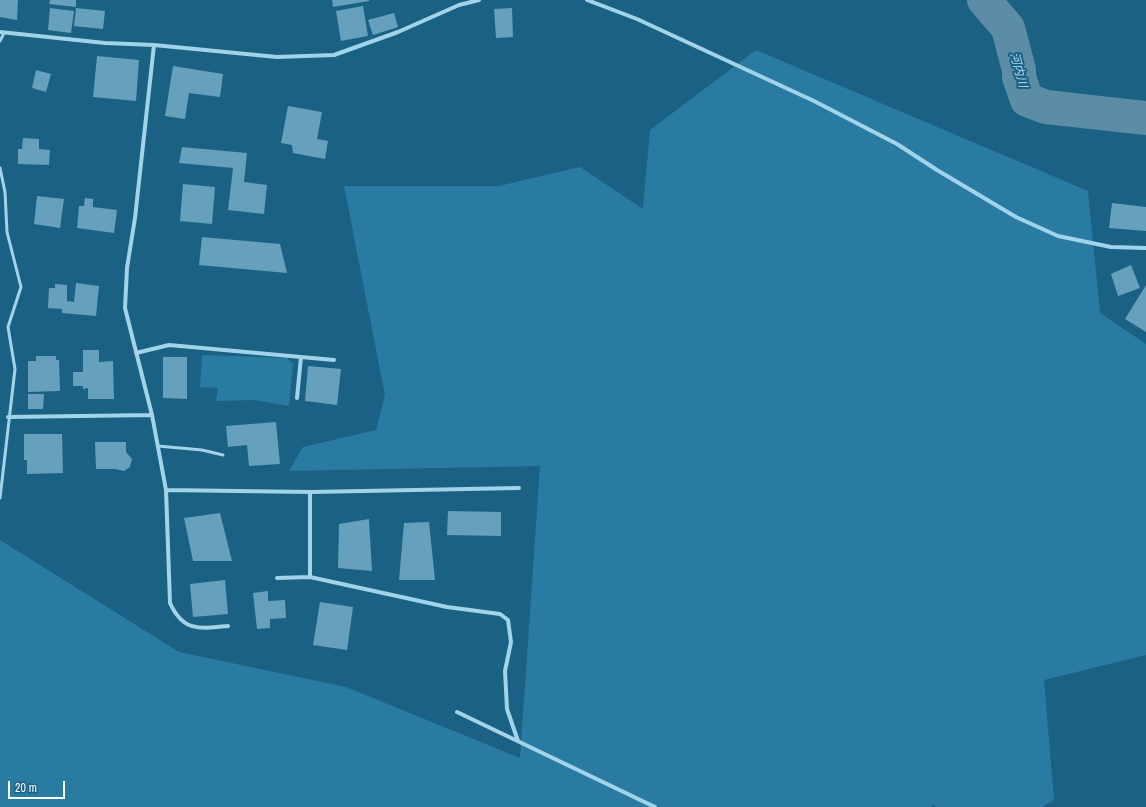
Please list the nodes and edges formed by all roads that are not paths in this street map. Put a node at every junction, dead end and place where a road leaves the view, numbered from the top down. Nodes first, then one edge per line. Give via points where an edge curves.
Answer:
1 (479, 0) edge
2 (587, 0) edge
3 (2, 32) edge
4 (0, 41) edge
5 (154, 45) junction
6 (0, 168) edge
7 (1146, 248) edge
8 (136, 354) junction
9 (301, 356) junction
10 (334, 360) dead end
11 (297, 398) dead end
12 (152, 415) junction
13 (8, 417) junction
14 (158, 446) junction
15 (223, 456) dead end
16 (519, 488) dead end
17 (166, 490) junction
18 (310, 492) junction
19 (0, 498) edge
20 (310, 577) junction
21 (278, 578) dead end
22 (228, 626) dead end
23 (457, 712) dead end
24 (518, 741) junction
25 (654, 807) edge

1 - 5 street via 459,5 398,32 334,55 277,56
2 - 7 street via 637,20 821,105 897,144 1016,217 1058,236 1111,247
3 - 4 lane
3 - 5 street via 105,43
5 - 8 street via 125,308
6 - 13 lane via 5,192 7,232 21,287 8,327 15,369
8 - 9 street via 169,345
8 - 12 street
9 - 10 street
9 - 11 street
12 - 13 street
12 - 14 street
13 - 19 lane
14 - 15 lane via 202,450
14 - 17 street
16 - 18 street
17 - 18 street
17 - 22 street via 170,603 176,616 193,627 202,629
18 - 20 street
20 - 21 street
20 - 24 street via 447,607 500,614 508,620 511,642 505,671 507,709
23 - 24 street
24 - 25 street

